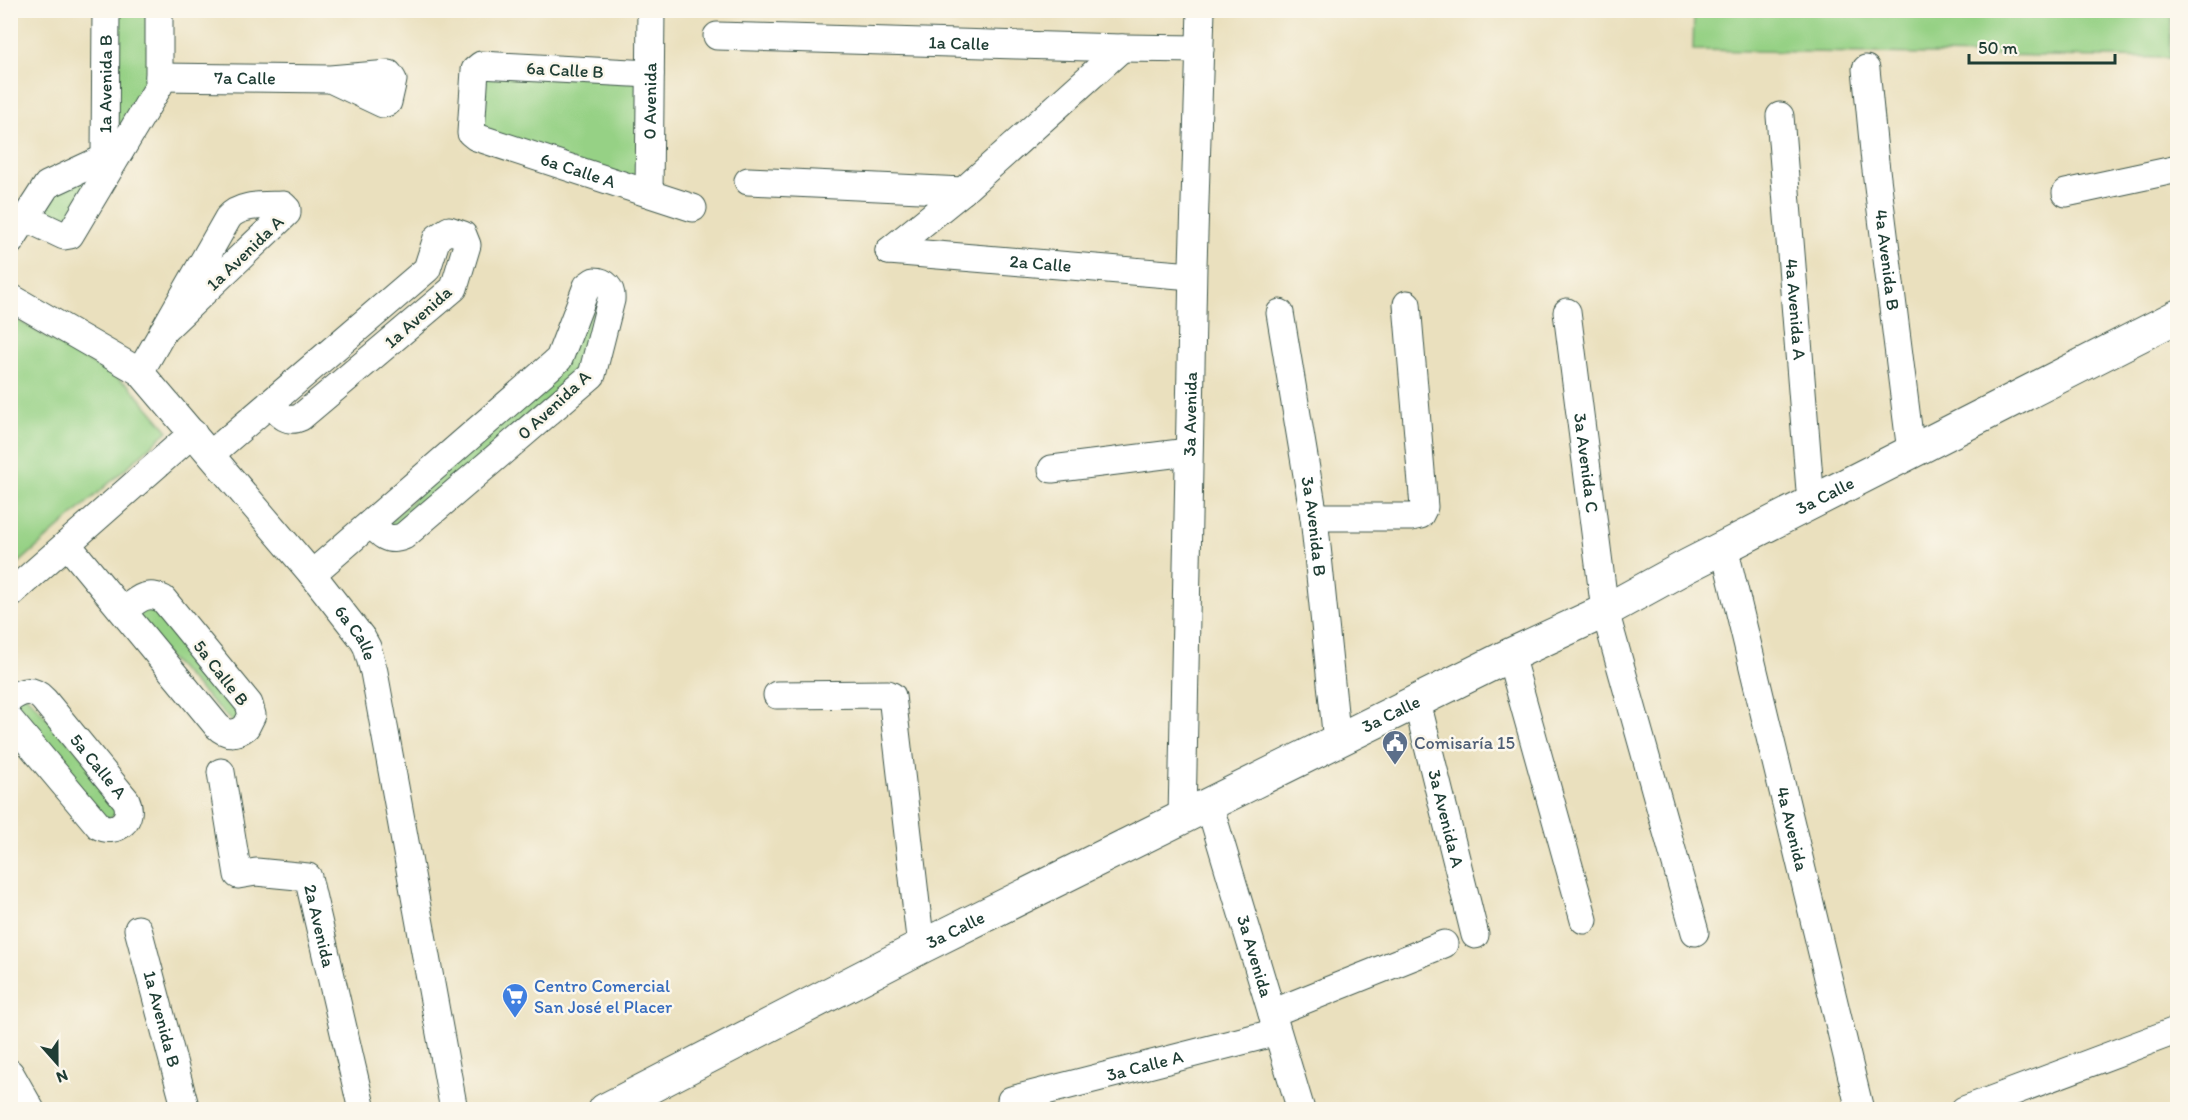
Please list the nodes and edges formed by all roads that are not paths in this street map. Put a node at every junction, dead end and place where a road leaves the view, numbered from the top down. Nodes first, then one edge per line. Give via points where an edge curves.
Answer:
1 (106, 10) edge
2 (159, 10) edge
3 (651, 10) edge
4 (1201, 10) edge
5 (717, 36) dead end
6 (1122, 48) junction
7 (1200, 49) junction
8 (1866, 69) dead end
9 (650, 74) junction
10 (159, 77) junction
11 (330, 79) dead end
12 (1775, 116) dead end
13 (470, 127) joint
14 (113, 155) junction
15 (2178, 169) edge
16 (748, 181) dead end
17 (963, 191) junction
18 (649, 193) junction
19 (2066, 194) dead end
20 (693, 208) dead end
21 (26, 218) junction
22 (10, 242) edge
23 (1192, 276) junction
24 (10, 297) edge
25 (1407, 304) dead end
26 (1567, 312) dead end
27 (1280, 313) dead end
28 (2178, 316) edge
29 (164, 331) junction
30 (140, 372) junction
31 (270, 404) junction
32 (193, 433) junction
33 (1188, 452) junction
34 (1911, 452) junction
35 (211, 454) junction
36 (1052, 469) dead end
37 (1810, 488) junction
38 (1314, 517) junction
39 (371, 523) junction
40 (67, 544) junction
41 (1724, 547) junction
42 (312, 574) junction
43 (10, 594) edge
44 (123, 611) junction
45 (1605, 611) junction
46 (1510, 655) junction
47 (777, 695) dead end
48 (10, 699) edge
49 (1417, 702) junction
50 (10, 720) edge
51 (1337, 742) junction
52 (221, 772) dead end
53 (1196, 811) junction
54 (1584, 920) dead end
55 (138, 929) dead end
56 (1695, 932) dead end
57 (1475, 935) dead end
58 (1444, 944) dead end
59 (921, 947) junction
60 (1274, 1023) junction
61 (2178, 1030) edge
62 (10, 1073) edge
63 (1011, 1100) dead end
64 (31, 1110) edge
65 (186, 1110) edge
66 (362, 1110) edge
67 (454, 1110) edge
68 (605, 1110) edge
69 (1301, 1110) edge
70 (1860, 1110) edge
71 (1964, 1110) edge

1 - 14 street, 1a Avenida B
2 - 10 street
3 - 9 street, 0 Avenida
4 - 7 street, 3a Avenida
5 - 6 street, 1a Calle
6 - 7 street, 1a Calle
6 - 17 street
7 - 23 street, 3a Avenida
8 - 34 street, 4a Avenida B
9 - 13 street, 6a Calle B via 481,65 475,70
9 - 18 street, 0 Avenida
10 - 11 street, 7a Calle
10 - 14 street via 159,86
12 - 37 street, 4a Avenida A
13 - 18 street, 6a Calle A via 477,137
14 - 21 street via 47,185
14 - 21 street via 70,235 64,236
15 - 19 street
16 - 17 street
17 - 23 street, 2a Calle via 889,251
18 - 20 street, 6a Calle A
21 - 22 street
23 - 33 street, 3a Avenida
24 - 30 street, 6a Calle
25 - 38 street via 1424,507 1420,515 1411,517
26 - 45 street, 3a Avenida C
27 - 38 street, 3a Avenida B
28 - 34 main road, 3a Calle
29 - 29 street, 1a Avenida A via 232,213 242,208 283,205 287,213
29 - 30 street, 1a Avenida A
30 - 32 street, 6a Calle
31 - 31 street, 1a Avenida via 427,269 440,234 449,230 463,235 466,250 454,288 301,417 285,418
31 - 35 street, 1a Avenida
32 - 35 street, 6a Calle
32 - 40 street
33 - 36 street
33 - 53 street, 3a Avenida
34 - 37 main road, 3a Calle
35 - 42 street, 6a Calle
37 - 41 main road, 3a Calle
38 - 51 street, 3a Avenida B
39 - 39 street, 0 Avenida A via 559,359 587,286 594,281 606,285 611,300 592,375 404,536 385,538
39 - 42 street, 0 Avenida A
40 - 43 street
40 - 44 street, 5a Calle B
41 - 45 main road, 3a Calle
41 - 70 street, 4a Avenida
42 - 67 street, 6a Calle via 362,638 370,657
44 - 44 street, 5a Calle B via 145,595 162,599 249,704 252,715 246,727 234,733 222,730
45 - 46 main road, 3a Calle
45 - 56 street, 3a Avenida C
46 - 49 main road, 3a Calle
46 - 54 street
47 - 59 street via 892,696
48 - 50 street, 5a Calle A via 29,691 44,700 126,800 129,811 124,824 112,829 99,826
49 - 51 main road, 3a Calle
49 - 57 street, 3a Avenida A
51 - 53 main road, 3a Calle
52 - 66 street, 2a Avenida via 238,875 256,872 308,877
53 - 59 main road, 3a Calle
53 - 60 street, 3a Avenida
55 - 65 street, 1a Avenida B
58 - 60 street, 3a Calle A
59 - 68 main road, 3a Calle
60 - 63 street, 3a Calle A
60 - 69 street, 3a Avenida
61 - 71 street
62 - 64 street

